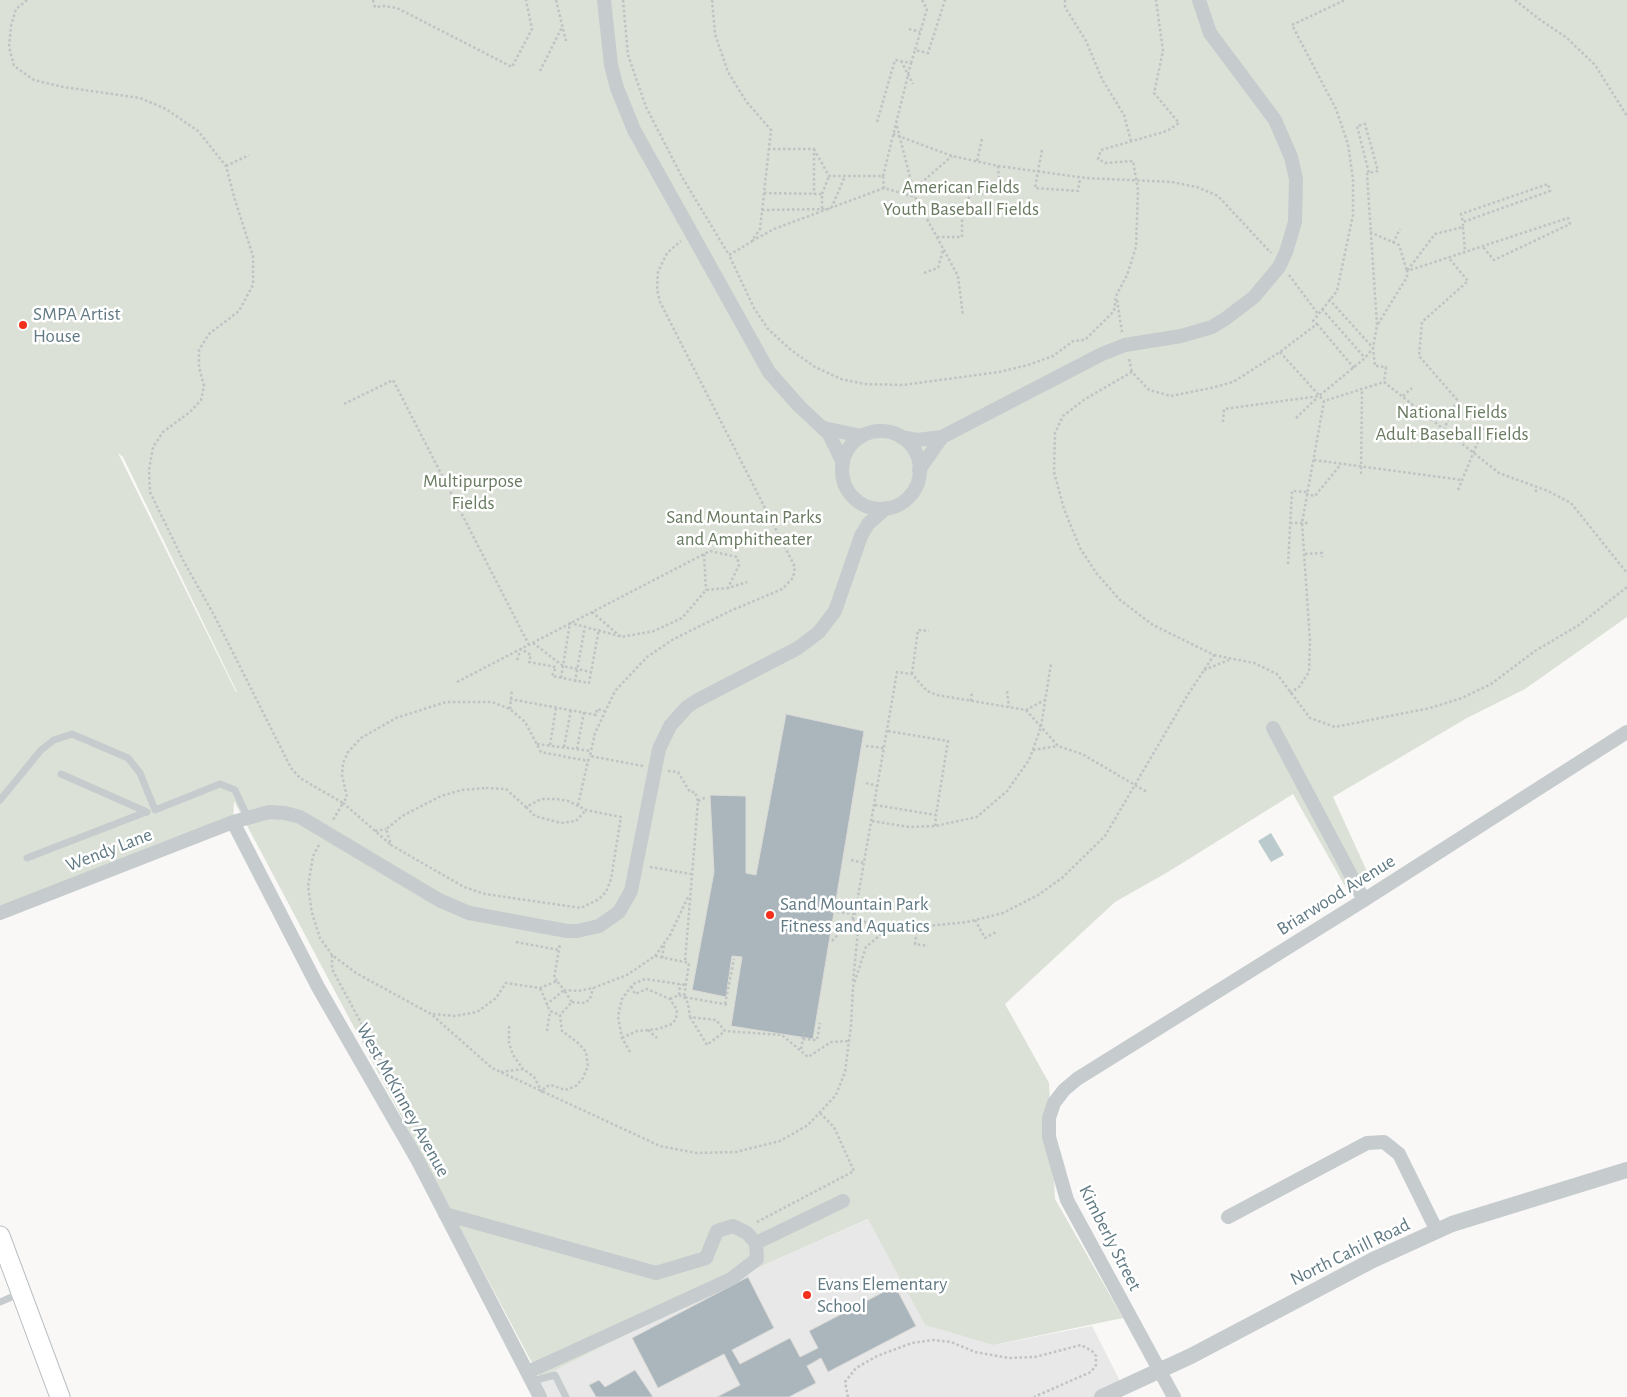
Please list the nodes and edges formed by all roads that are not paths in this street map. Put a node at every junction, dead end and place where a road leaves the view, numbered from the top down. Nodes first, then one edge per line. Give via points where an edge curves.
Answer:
1 (604, 0) edge
2 (1199, 0) edge
3 (824, 428) junction
4 (861, 436) junction
5 (942, 437) junction
6 (901, 438) junction
7 (843, 463) junction
8 (919, 470) junction
9 (854, 498) junction
10 (886, 508) junction
11 (861, 536) junction
12 (1273, 728) dead end
13 (1627, 732) edge
14 (61, 774) dead end
15 (0, 800) edge
16 (155, 810) junction
17 (146, 812) junction
18 (248, 818) junction
19 (233, 822) junction
20 (27, 858) dead end
21 (1364, 900) junction
22 (0, 913) edge
23 (1064, 1090) joint
24 (1627, 1170) edge
25 (843, 1201) dead end
26 (445, 1214) junction
27 (1228, 1218) dead end
28 (1437, 1231) junction
29 (0, 1236) edge
30 (756, 1243) junction
31 (21, 1293) junction
32 (0, 1302) edge
33 (1159, 1371) junction
34 (530, 1376) junction
35 (60, 1397) edge
36 (540, 1397) edge
37 (566, 1397) edge
38 (1102, 1397) edge
39 (1174, 1397) edge

1 - 3 street via 607,41 617,88 634,130 769,372
2 - 5 street via 1210,33 1275,120 1292,157 1296,179 1295,222 1280,264 1254,297 1212,327 1110,351
3 - 4 street
3 - 7 street
4 - 6 street via 886,431
4 - 7 street via 852,444
5 - 6 street
5 - 8 street
6 - 8 street via 915,452
7 - 9 street via 843,479
8 - 10 street via 915,490 906,500
9 - 10 street via 869,507
9 - 11 street
10 - 11 street via 872,519
11 - 18 street, Wendy Lane via 835,611 819,632 798,648 687,707 663,738 631,891 619,912 599,926 566,931 486,918 454,907 300,817 269,812
12 - 21 street
13 - 21 street, Briarwood Avenue
14 - 17 lane
15 - 16 lane via 41,750 54,740 72,734 128,758 140,773
16 - 17 lane
16 - 18 lane via 220,784 234,790
17 - 20 lane
18 - 19 street, Wendy Lane
19 - 22 street, Wendy Lane
19 - 26 street, West McKinney Avenue via 318,987
21 - 23 street, Briarwood Avenue
23 - 33 street, Kimberly Street via 1054,1103 1049,1118 1049,1137 1067,1200
24 - 28 street, North Cahill Road
25 - 30 street
26 - 30 street via 656,1273 706,1258 717,1231 733,1226 747,1233
26 - 34 street, West McKinney Avenue
27 - 28 street via 1367,1143 1384,1142 1399,1154
28 - 33 street, North Cahill Road via 1373,1260
29 - 31 main road
30 - 34 street via 757,1259 731,1279
31 - 32 lane
31 - 35 main road
33 - 38 street, North Cahill Road
33 - 39 street, Kimberly Street
34 - 36 street, West McKinney Avenue
34 - 37 lane via 555,1375

